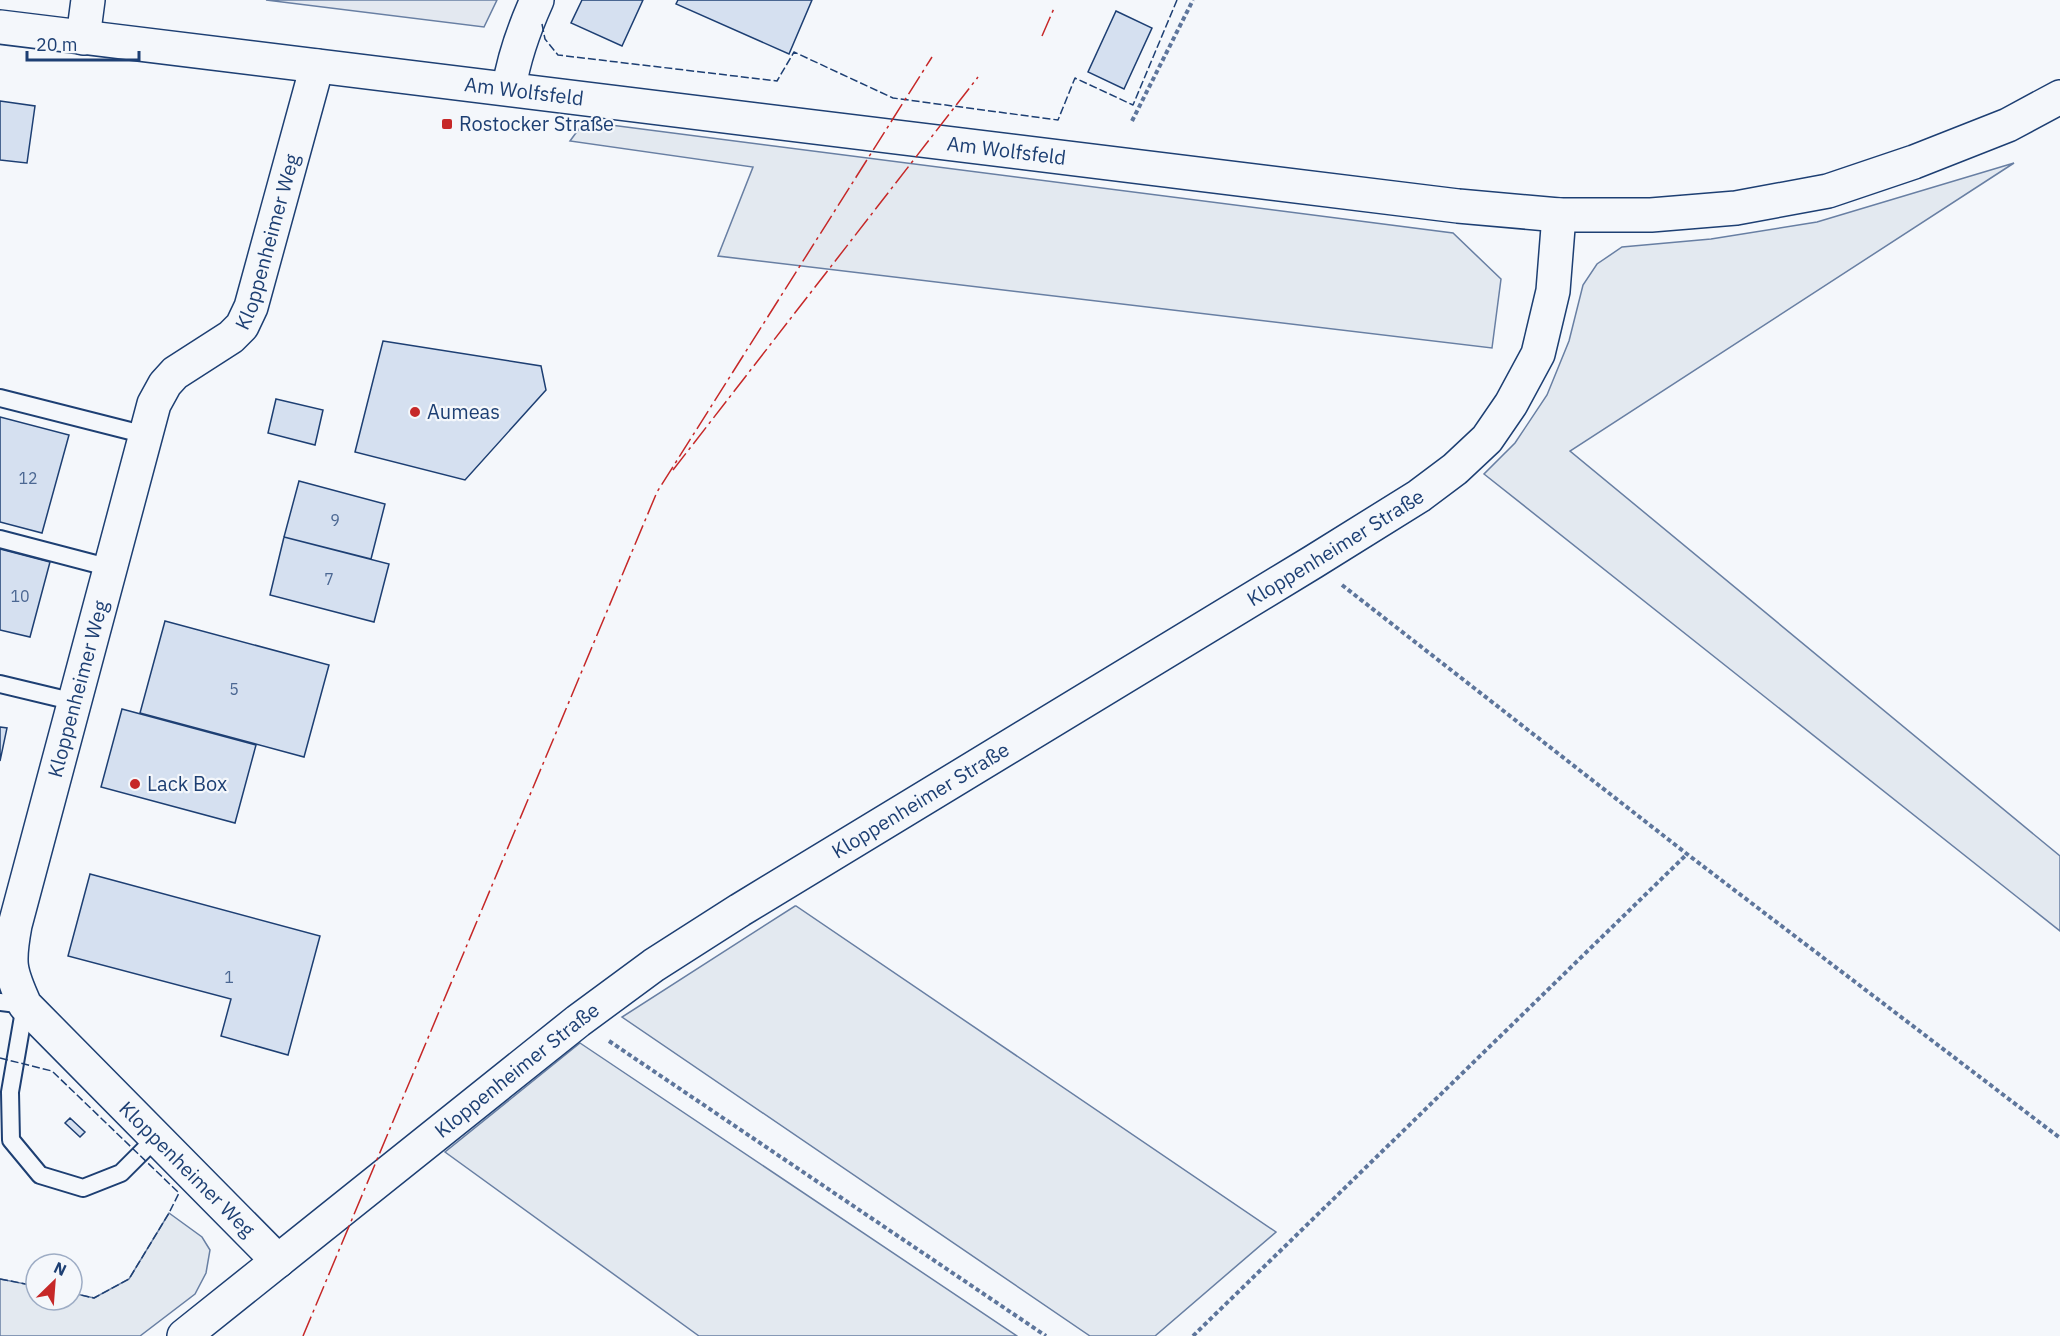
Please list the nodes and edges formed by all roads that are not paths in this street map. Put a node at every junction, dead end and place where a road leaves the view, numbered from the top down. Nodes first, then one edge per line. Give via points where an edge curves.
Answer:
1 (88, 0) edge
2 (537, 0) edge
3 (0, 27) edge
4 (82, 38) junction
5 (317, 66) junction
6 (509, 88) junction
7 (2060, 97) edge
8 (1559, 215) junction
9 (0, 398) edge
10 (146, 435) junction
11 (0, 539) edge
12 (111, 568) junction
13 (0, 684) edge
14 (75, 702) junction
15 (13, 1004) edge
16 (156, 1138) junction
17 (278, 1261) junction
18 (184, 1336) edge

1 - 4 street
2 - 6 street via 522,33
3 - 4 street, Am Wolfsfeld
4 - 5 street, Am Wolfsfeld
5 - 6 street, Am Wolfsfeld
5 - 10 street, Kloppenheimer Weg via 251,306 242,326 165,384 154,404
6 - 8 street, Am Wolfsfeld via 1458,206
7 - 8 street, Am Wolfsfeld via 2008,125 1828,191 1736,208
8 - 17 street, Kloppenheimer Straße via 1553,291 1538,354 1487,439 1455,468 1419,496 1313,562 654,965 578,1021
9 - 10 lane
10 - 12 street, Kloppenheimer Weg
11 - 12 lane
12 - 14 street, Kloppenheimer Weg
13 - 14 lane
14 - 15 street, Kloppenheimer Weg via 9,954
15 - 16 street, Kloppenheimer Weg
15 - 16 lane via 11,1140 40,1175 83,1188 121,1173
16 - 17 street, Kloppenheimer Weg
17 - 18 street, Kloppenheimer Straße

